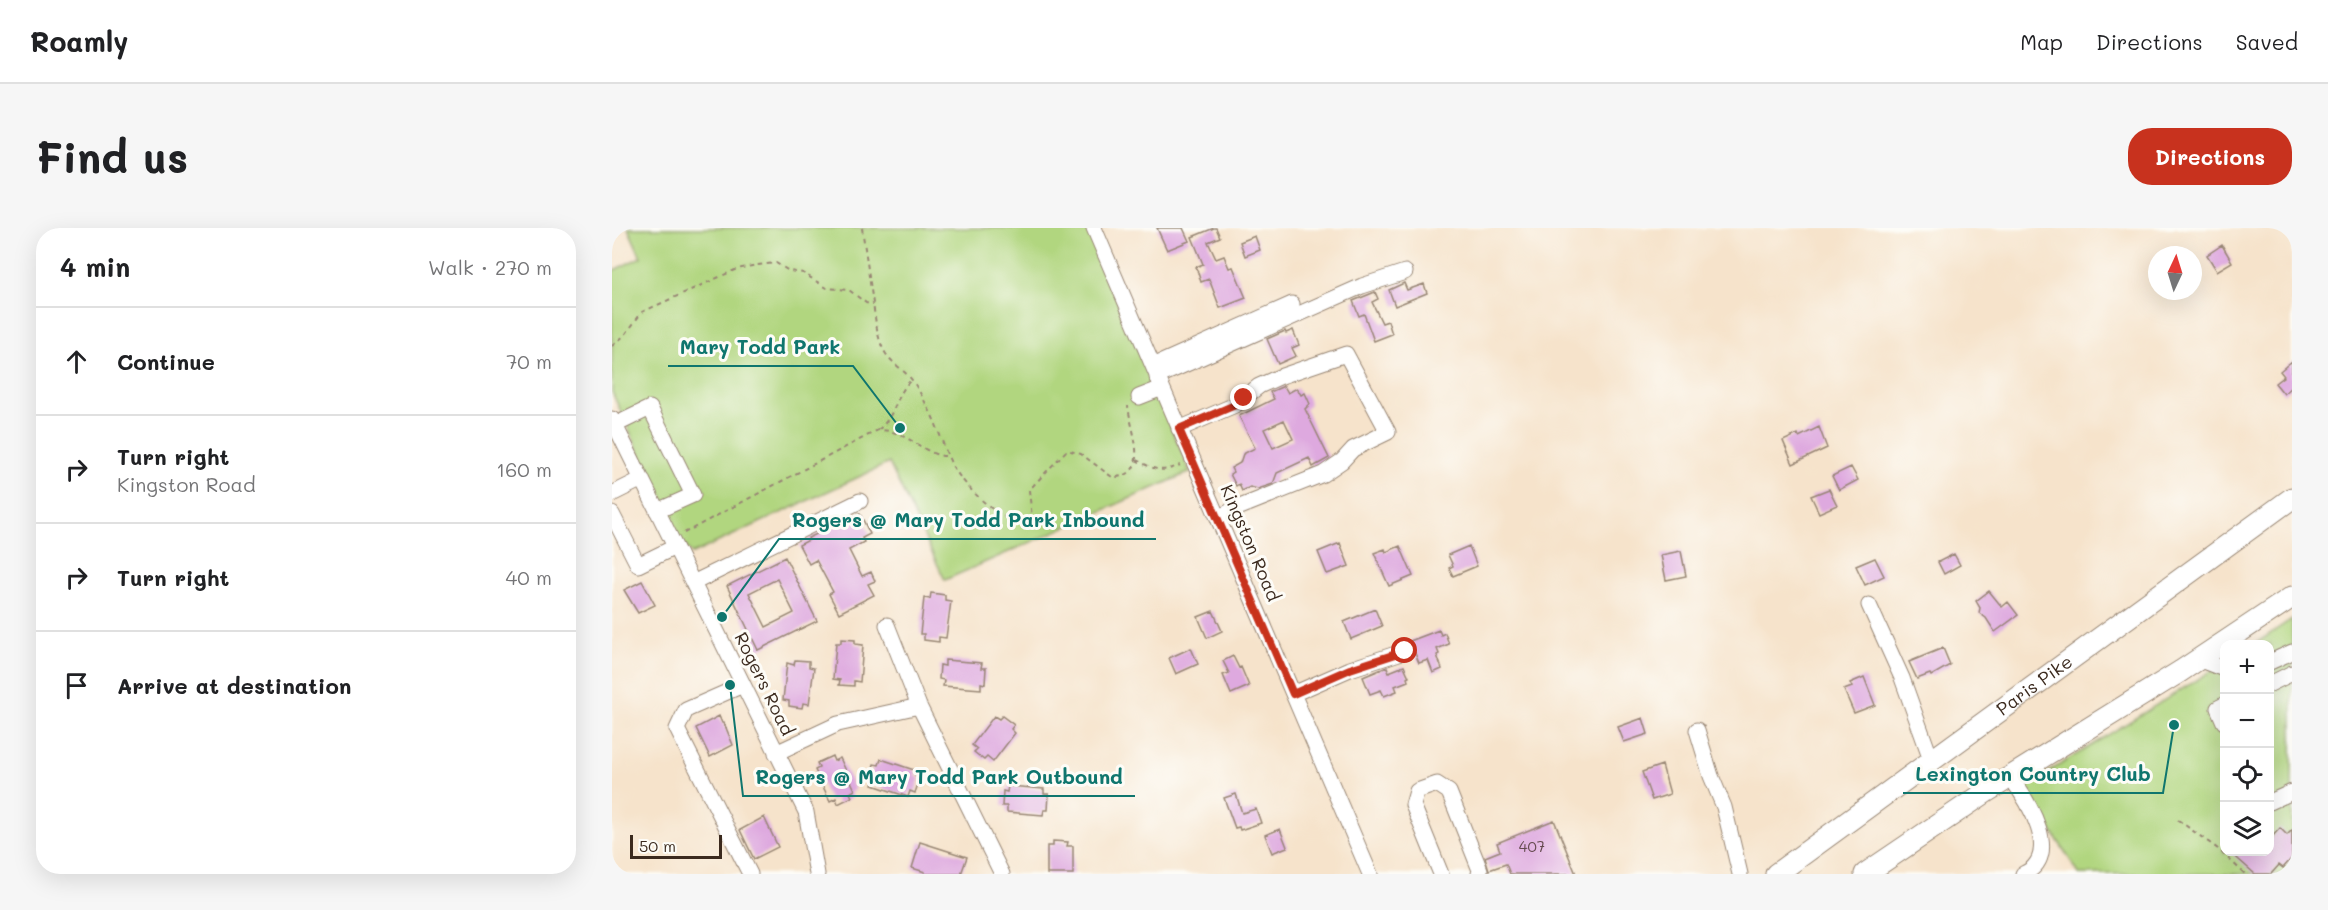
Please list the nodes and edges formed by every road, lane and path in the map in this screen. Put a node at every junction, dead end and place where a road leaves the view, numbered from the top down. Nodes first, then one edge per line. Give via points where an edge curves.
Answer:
1 (862, 228) edge
2 (1094, 228) edge
3 (1406, 272) dead end
4 (873, 304) junction
5 (1292, 304) dead end
6 (612, 346) edge
7 (1157, 377) junction
8 (912, 380) junction
9 (1139, 397) joint
10 (613, 422) edge
11 (1179, 429) junction
12 (878, 430) junction
13 (949, 456) junction
14 (1136, 460) junction
15 (1185, 463) dead end
16 (642, 479) junction
17 (612, 494) edge
18 (2292, 498) edge
19 (860, 501) dead end
20 (657, 512) junction
21 (612, 514) edge
22 (1218, 518) junction
23 (678, 541) junction
24 (693, 583) junction
25 (2292, 597) edge
26 (1869, 605) dead end
27 (887, 625) dead end
28 (1405, 651) dead end
29 (2292, 652) edge
30 (2198, 659) junction
31 (2274, 660) edge
32 (2220, 667) edge
33 (2292, 673) edge
34 (2274, 682) edge
35 (743, 685) junction
36 (1293, 694) junction
37 (919, 706) junction
38 (1697, 730) dead end
39 (776, 753) junction
40 (1932, 762) junction
41 (2010, 777) junction
42 (2292, 792) edge
43 (2274, 800) edge
44 (2178, 820) dead end
45 (750, 874) edge
46 (817, 874) edge
47 (1002, 874) edge
48 (1370, 874) edge
49 (1441, 874) edge
50 (1479, 874) edge
51 (1740, 874) edge
52 (1776, 874) edge
53 (1865, 874) edge
54 (2023, 874) edge
55 (2245, 874) edge

1 - 4 path
2 - 7 street, Kingston Road
3 - 7 street via 1362,286
4 - 6 path via 849,290 827,288 776,263 757,265 737,269 642,312
4 - 8 path via 879,339 886,354
5 - 7 street
7 - 9 street
7 - 11 street, Kingston Road
8 - 12 path
8 - 13 path via 928,406
9 - 14 path via 1128,403
10 - 16 street, Rogers Road
10 - 20 street via 650,408 693,495
11 - 22 street, Kingston Road
11 - 22 street via 1235,405 1259,386 1279,377 1346,354 1388,432 1353,449 1323,474
12 - 13 path via 900,434 939,456
12 - 23 path
13 - 14 path via 951,464 984,502 1019,522 1032,518 1029,490 1067,450 1082,454 1112,477 1133,468
14 - 15 path via 1168,471
16 - 17 street
16 - 20 street, Rogers Road
18 - 40 highway, Paris Pike
19 - 24 street
20 - 23 street, Rogers Road
21 - 23 street via 638,565
22 - 36 street, Kingston Road
23 - 24 street, Rogers Road
24 - 35 street, Rogers Road
25 - 30 highway
26 - 40 street via 1902,678
27 - 37 street
28 - 36 street
29 - 31 street
30 - 32 street
30 - 41 highway
33 - 34 street
35 - 39 street, Rogers Road
35 - 45 street via 686,710 677,729
36 - 48 street, Kingston Road
37 - 39 street via 838,724
37 - 47 street
38 - 51 street via 1724,807
39 - 46 street, Rogers Road via 806,812
40 - 52 highway, Paris Pike
41 - 53 highway
41 - 54 street via 2041,831 2037,864
42 - 43 street
44 - 55 path
49 - 50 street via 1413,805 1417,791 1437,784 1449,792

